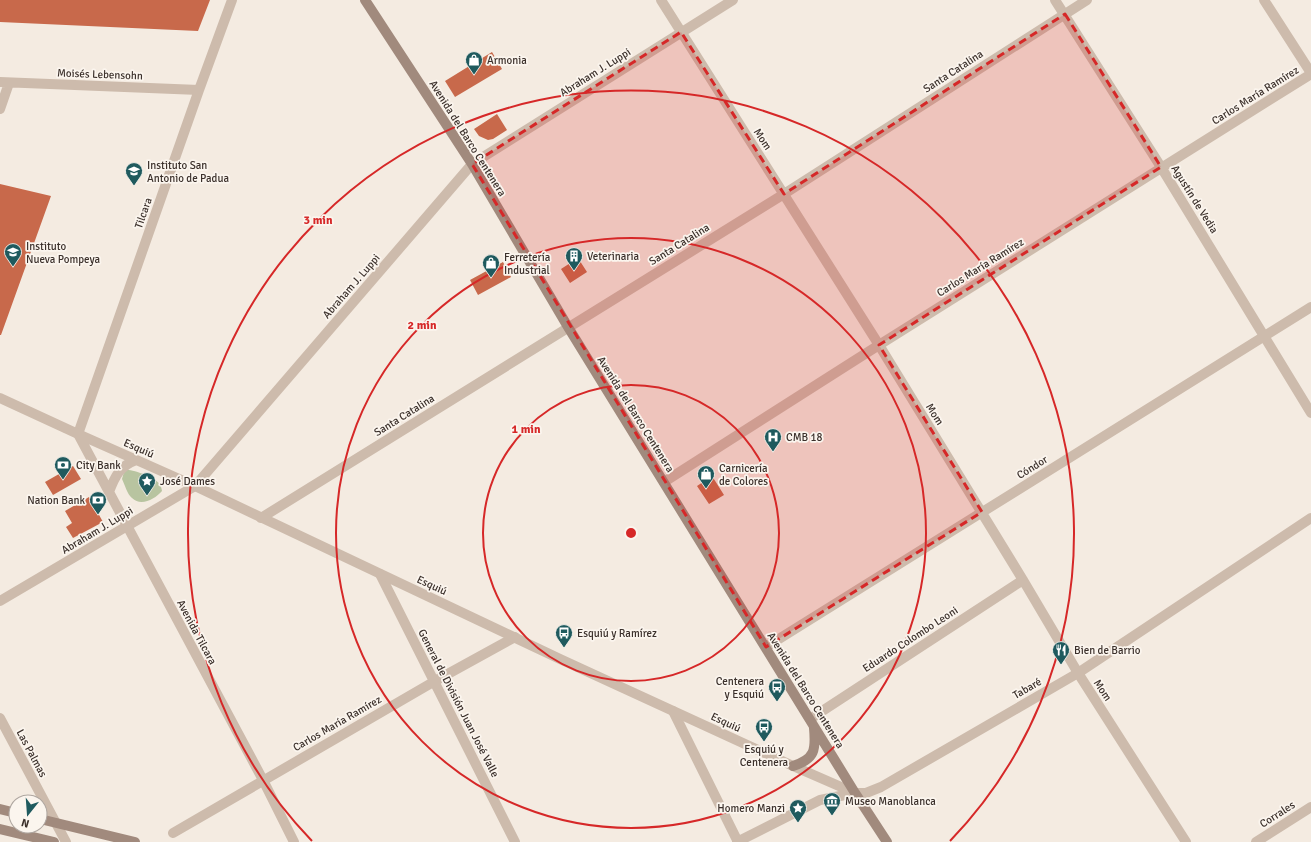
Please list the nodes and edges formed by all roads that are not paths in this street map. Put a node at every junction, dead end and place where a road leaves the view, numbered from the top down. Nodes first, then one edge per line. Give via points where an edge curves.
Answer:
1 (232, 0) edge
2 (365, 0) edge
3 (661, 0) edge
4 (734, 0) edge
5 (1055, 0) edge
6 (1087, 0) edge
7 (1264, 0) edge
8 (1065, 14) junction
9 (681, 32) junction
10 (1311, 74) edge
11 (4, 82) edge
12 (199, 90) junction
13 (0, 109) edge
14 (472, 164) junction
15 (1161, 168) junction
16 (784, 194) junction
17 (1311, 307) edge
18 (568, 327) junction
19 (1265, 336) junction
20 (879, 345) junction
21 (0, 398) edge
22 (1311, 413) edge
23 (78, 434) junction
24 (136, 460) junction
25 (664, 482) junction
26 (195, 486) junction
27 (109, 492) junction
28 (982, 512) junction
29 (261, 518) junction
30 (1311, 519) edge
31 (127, 526) junction
32 (380, 574) junction
33 (1024, 580) junction
34 (0, 601) edge
35 (514, 637) junction
36 (766, 647) junction
37 (1078, 672) junction
38 (435, 681) junction
39 (673, 711) junction
40 (0, 718) edge
41 (812, 722) junction
42 (793, 766) junction
43 (263, 780) junction
44 (855, 793) junction
45 (1311, 807) edge
46 (48, 821) edge
47 (56, 823) junction
48 (0, 829) edge
49 (173, 833) dead end
50 (54, 842) edge
51 (66, 842) edge
52 (135, 842) edge
53 (294, 842) edge
54 (515, 842) edge
55 (738, 842) edge
56 (887, 842) edge
57 (1186, 842) edge
58 (1256, 842) edge

1 - 12 street, Tilcara
2 - 14 main road, Avenida del Barco Centenera
3 - 9 street, Mom
4 - 9 street, Abraham J. Luppi
5 - 8 street, Agustín de Vedia
6 - 8 street, Santa Catalina
7 - 10 street
8 - 15 street, Agustín de Vedia
8 - 16 street, Santa Catalina
9 - 14 street, Abraham J. Luppi
9 - 16 street, Mom
10 - 15 street, Carlos María Ramírez
11 - 12 street, Moisés Lebensohn
11 - 13 street
12 - 23 street, Tilcara
14 - 18 main road, Avenida del Barco Centenera
14 - 26 street, Abraham J. Luppi
15 - 19 street, Agustín de Vedia
15 - 20 street, Carlos María Ramírez
16 - 18 street, Santa Catalina
16 - 20 street, Mom
17 - 19 street, Cóndor
18 - 25 main road, Avenida del Barco Centenera
18 - 29 street, Santa Catalina
19 - 22 street, Agustín de Vedia
19 - 28 street, Cóndor
20 - 25 street, Carlos María Ramírez
20 - 28 street, Mom
21 - 23 street, Esquiú
23 - 24 street, Esquiú
23 - 27 street, Avenida Tilcara
24 - 26 street, Esquiú
24 - 27 street via 120,470
25 - 36 main road, Avenida del Barco Centenera
26 - 29 street, Esquiú
26 - 31 street, Abraham J. Luppi
27 - 31 street, Avenida Tilcara
28 - 33 street, Mom
28 - 36 street, Cóndor
29 - 32 street, Esquiú
30 - 37 street, Tabaré
31 - 34 street, Abraham J. Luppi
31 - 43 street, Avenida Tilcara
32 - 35 street, Esquiú
32 - 38 street, General de División Juan José Valle
33 - 37 street, Mom
33 - 41 street, Eduardo Colombo Leoni
35 - 38 street, Carlos María Ramírez
35 - 39 street, Esquiú
36 - 41 main road, Avenida del Barco Centenera
37 - 44 street, Tabaré via 881,788 866,793
37 - 57 street, Mom
38 - 43 street, Carlos María Ramírez
38 - 54 street, General de División Juan José Valle
39 - 42 street, Esquiú
39 - 55 street
40 - 47 street, Las Palmas
41 - 42 main road via 816,741 812,755 805,762
41 - 44 main road, Avenida del Barco Centenera
42 - 44 street, Esquiú
43 - 49 street, Carlos María Ramírez
43 - 53 street, Avenida Tilcara
44 - 55 street, Tabaré via 820,800
44 - 56 main road, Avenida del Barco Centenera
45 - 58 street, Corrales
46 - 47 main road
47 - 51 street, Las Palmas
47 - 52 main road
48 - 50 main road

